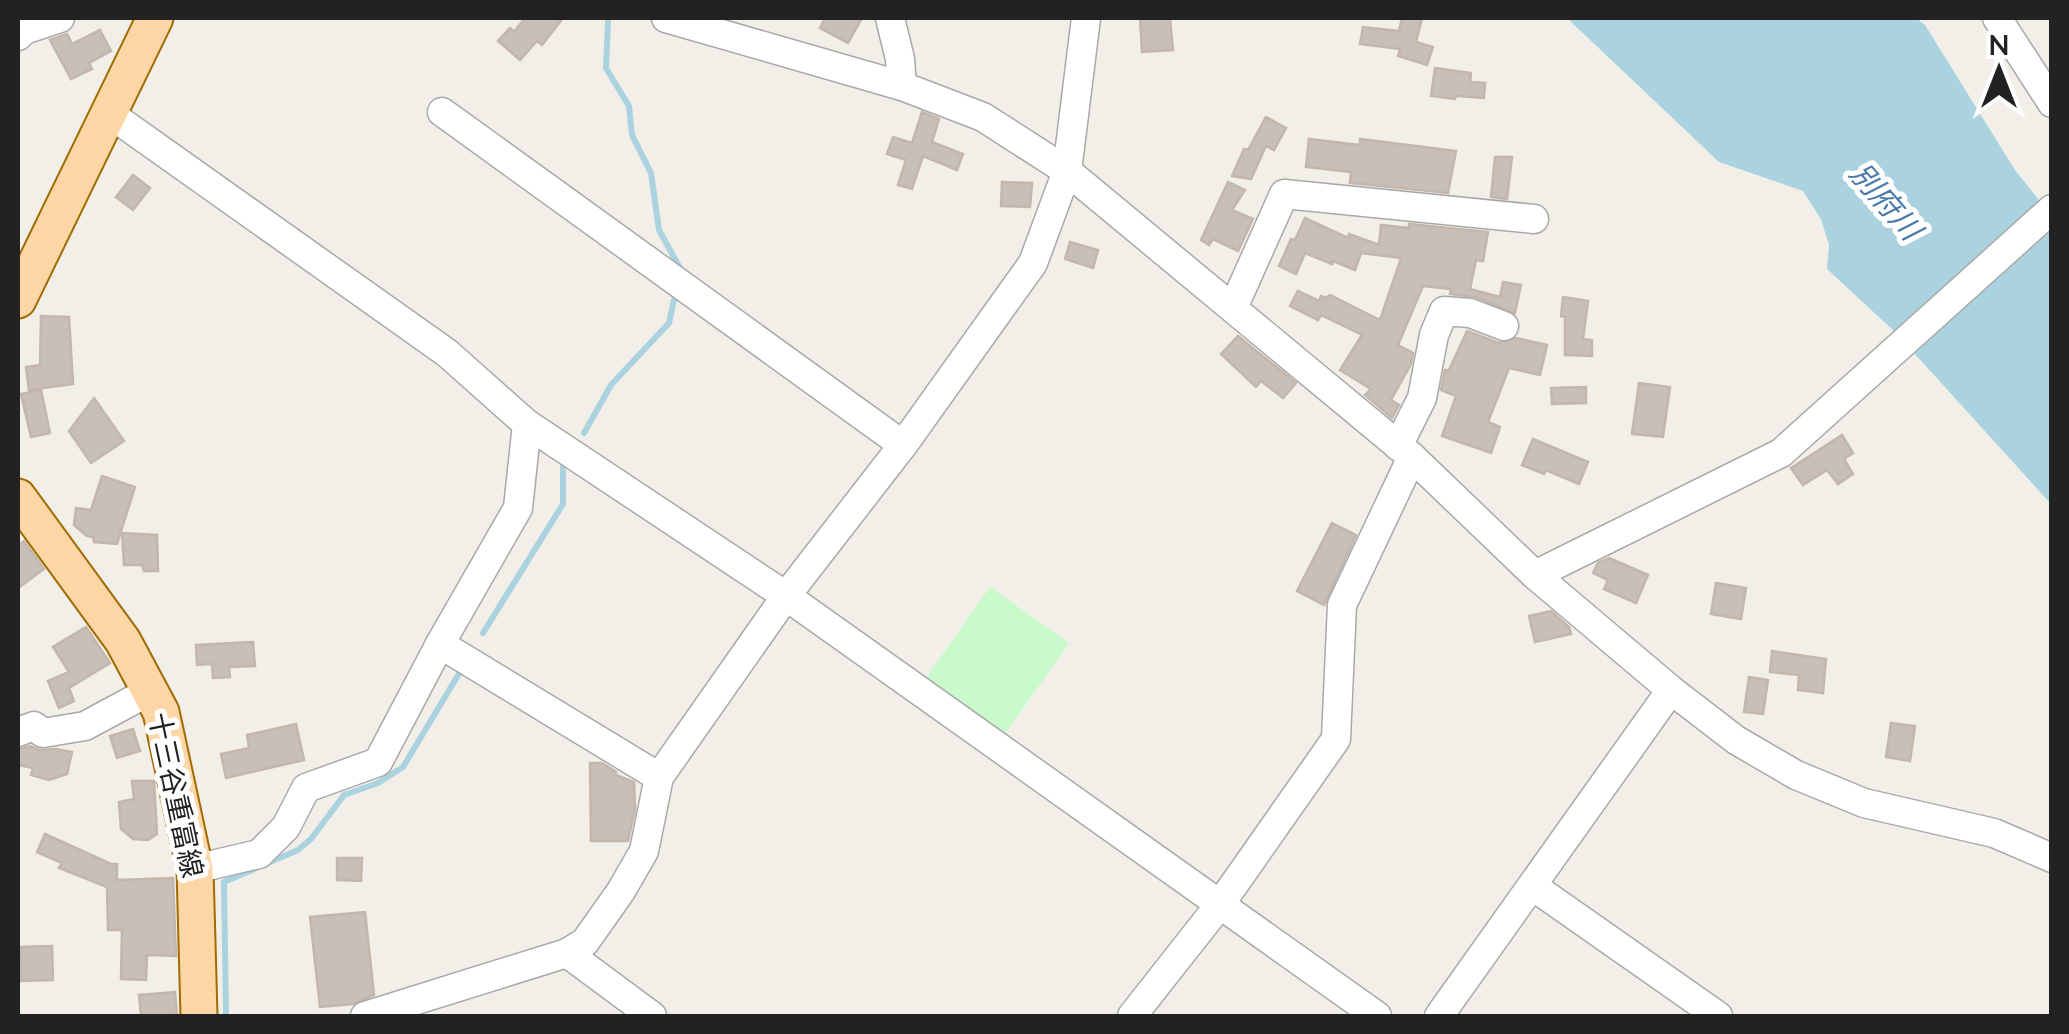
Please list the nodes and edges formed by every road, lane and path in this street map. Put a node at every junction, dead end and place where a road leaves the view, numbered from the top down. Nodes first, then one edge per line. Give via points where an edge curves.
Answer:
1 (60, 18) edge
2 (155, 18) edge
3 (666, 18) edge
4 (890, 18) edge
5 (1086, 18) edge
6 (1998, 18) edge
7 (749, 29) edge
8 (18, 36) edge
9 (902, 86) junction
10 (2052, 103) edge
11 (442, 112) dead end
12 (110, 114) junction
13 (1068, 171) junction
14 (2052, 208) edge
15 (1534, 218) dead end
16 (18, 300) edge
17 (1232, 308) junction
18 (1504, 326) dead end
19 (527, 424) junction
20 (903, 445) junction
21 (1405, 452) junction
22 (18, 496) edge
23 (1535, 575) junction
24 (786, 596) junction
25 (440, 644) junction
26 (1670, 690) junction
27 (150, 691) junction
28 (18, 732) edge
29 (658, 777) junction
30 (2052, 858) edge
31 (195, 869) junction
32 (1534, 886) junction
33 (1221, 903) junction
34 (567, 952) junction
35 (200, 1016) edge
36 (364, 1016) edge
37 (652, 1016) edge
38 (1132, 1016) edge
39 (1377, 1016) edge
40 (1439, 1016) edge
41 (1718, 1016) edge

1 - 8 street
2 - 12 main road
3 - 7 street
4 - 9 street
5 - 13 street
6 - 10 street
7 - 9 street
9 - 13 street via 983,116
11 - 20 street
12 - 16 main road
12 - 19 street via 448,354
13 - 17 street
13 - 20 street via 1033,263
14 - 23 street via 1781,453
15 - 17 street via 1284,194
17 - 21 street
18 - 21 street via 1444,311
19 - 24 street
19 - 25 street via 518,508
20 - 24 street
21 - 23 street
21 - 33 street via 1342,605 1336,739
22 - 27 main road, 十三谷重富線 via 123,640
23 - 26 street
24 - 29 street
24 - 33 street
25 - 29 street
25 - 31 street via 378,762 306,788 286,826 259,854
26 - 30 street via 1796,776 1864,802 1994,833
26 - 32 street
27 - 28 street via 73,730 42,733 34,726
27 - 31 main road, 十三谷重富線 via 161,712
29 - 34 street via 644,851 585,942
31 - 35 main road, 十三谷重富線
32 - 40 street
32 - 41 street
33 - 38 street
33 - 39 street
34 - 36 street
34 - 37 street

